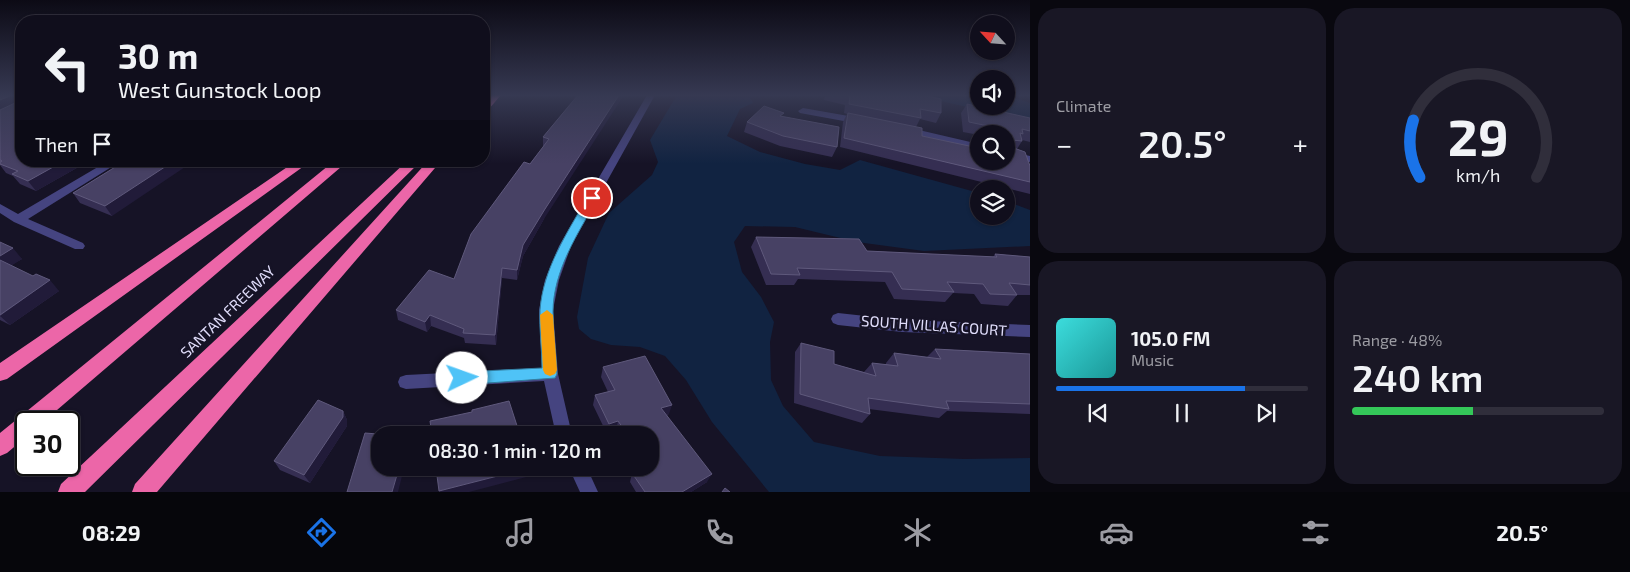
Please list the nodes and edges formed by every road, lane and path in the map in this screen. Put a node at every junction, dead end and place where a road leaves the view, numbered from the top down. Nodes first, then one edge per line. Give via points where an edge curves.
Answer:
1 (638, 118) edge
2 (845, 118) edge
3 (869, 122) edge
4 (896, 128) edge
5 (970, 145) edge
6 (1015, 156) edge
7 (1030, 159) edge
8 (106, 167) edge
9 (296, 167) edge
10 (335, 167) edge
11 (409, 167) edge
12 (430, 167) edge
13 (0, 208) edge
14 (18, 219) junction
15 (79, 246) dead end
16 (838, 319) dead end
17 (1030, 331) edge
18 (0, 373) edge
19 (550, 374) junction
20 (406, 382) dead end
21 (43, 411) edge
22 (562, 426) edge
23 (15, 434) edge
24 (0, 446) edge
25 (582, 476) edge
26 (69, 492) edge
27 (143, 492) edge
28 (589, 492) edge

1 - 19 street via 565,246 552,280 546,310
2 - 3 street
4 - 5 street
6 - 7 street
8 - 14 street
9 - 18 highway
10 - 21 highway
11 - 26 highway, SANTAN FREEWAY
12 - 27 highway
13 - 14 street
14 - 15 street
16 - 17 street, SOUTH VILLAS COURT via 902,326
19 - 20 street
19 - 22 street
23 - 24 highway
25 - 28 street

